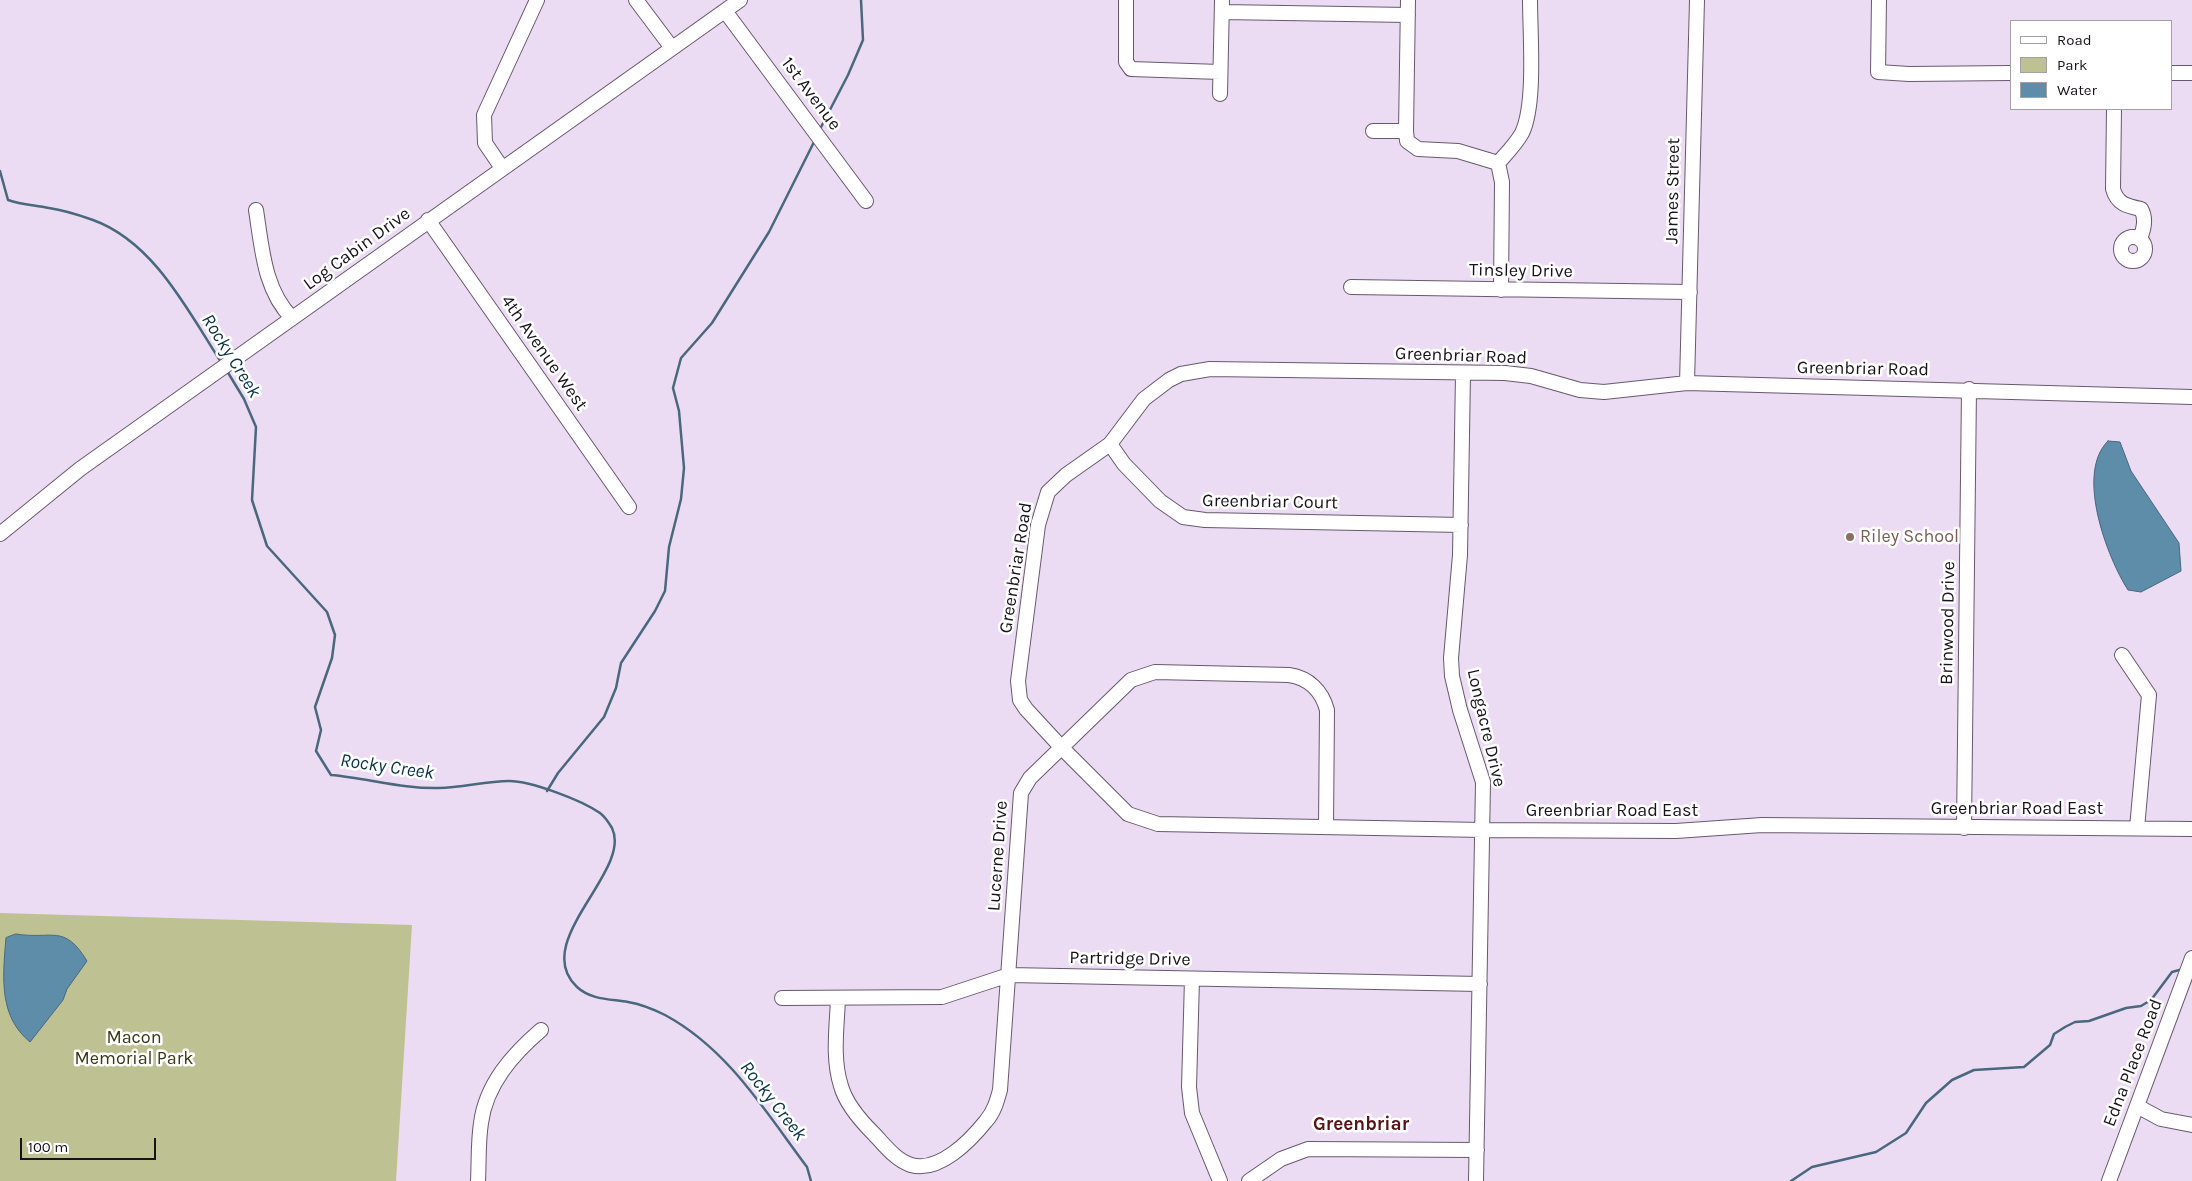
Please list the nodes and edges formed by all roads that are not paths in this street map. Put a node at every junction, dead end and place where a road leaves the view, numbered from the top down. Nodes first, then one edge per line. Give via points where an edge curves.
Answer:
1 (536, 0) edge
2 (636, 0) edge
3 (740, 0) edge
4 (1126, 0) edge
5 (1408, 0) edge
6 (1530, 0) edge
7 (1697, 0) edge
8 (1879, 0) edge
9 (1222, 6) edge
10 (725, 11) junction
11 (1408, 15) junction
12 (672, 48) junction
13 (1220, 72) junction
14 (2010, 73) edge
15 (2172, 73) edge
16 (2192, 73) edge
17 (1220, 94) dead end
18 (2114, 110) edge
19 (1372, 131) dead end
20 (1406, 131) junction
21 (1498, 163) junction
22 (502, 168) junction
23 (866, 200) dead end
24 (256, 210) dead end
25 (428, 220) junction
26 (2140, 238) dead end
27 (1351, 287) dead end
28 (1501, 290) junction
29 (1690, 292) junction
30 (292, 318) junction
31 (1464, 374) junction
32 (1688, 383) junction
33 (1969, 389) junction
34 (2192, 396) edge
35 (1110, 444) junction
36 (629, 507) dead end
37 (1461, 525) junction
38 (0, 534) edge
39 (2122, 655) dead end
40 (1062, 748) junction
41 (1326, 827) junction
42 (1964, 828) junction
43 (2137, 828) junction
44 (2192, 829) edge
45 (1483, 830) junction
46 (2192, 958) edge
47 (1009, 975) junction
48 (1192, 979) junction
49 (1480, 984) junction
50 (782, 998) dead end
51 (838, 998) junction
52 (541, 1030) dead end
53 (2136, 1106) junction
54 (2192, 1125) edge
55 (1477, 1150) junction
56 (478, 1181) edge
57 (1220, 1181) edge
58 (1249, 1181) edge
59 (1476, 1181) edge
60 (2109, 1181) edge

1 - 22 street via 484,115 485,143
2 - 12 street
3 - 10 street, Log Cabin Drive
4 - 13 street via 1126,62 1131,69
5 - 11 street
6 - 21 street via 1526,122 1521,134
7 - 29 street, James Street
8 - 14 street via 1878,72
9 - 11 street
9 - 13 street
10 - 12 street, Log Cabin Drive
10 - 23 street, 1st Avenue
11 - 20 street
12 - 22 street, Log Cabin Drive
13 - 17 street
15 - 16 street
18 - 26 street via 2113,189 2115,198 2121,203 2143,212
19 - 20 street
20 - 21 street via 1407,141 1418,149 1458,151
21 - 28 street via 1502,182
22 - 25 street, Log Cabin Drive
24 - 30 street via 269,280 281,305
25 - 30 street, Log Cabin Drive
25 - 36 street, 4th Avenue West
27 - 28 street, Tinsley Drive
28 - 29 street, Tinsley Drive
29 - 32 street, James Street
30 - 38 street, Log Cabin Drive via 80,469
31 - 32 street, Greenbriar Road via 1531,376 1580,390 1604,392
31 - 35 street, Greenbriar Road via 1210,369 1181,374 1144,399
31 - 37 street, Longacre Drive
32 - 33 street, Greenbriar Road
33 - 34 street, Greenbriar Road
33 - 42 street, Brinwood Drive
35 - 37 street, Greenbriar Court via 1144,486 1183,517
35 - 40 street, Greenbriar Road via 1048,492 1038,525 1018,692 1026,709
37 - 45 street, Longacre Drive via 1452,676 1482,782
39 - 43 street via 2150,695
40 - 41 street, Greenbriar Road East via 1128,814 1142,820 1158,824
40 - 41 street, Lucerne Drive via 1140,675 1155,672 1298,676 1316,687 1327,710
40 - 47 street, Lucerne Drive via 1030,778 1021,793
41 - 45 street, Greenbriar Road East
42 - 43 street, Greenbriar Road East
42 - 45 street, Greenbriar Road East via 1762,825 1676,831
43 - 44 street, Greenbriar Road East
45 - 49 street, Longacre Drive
46 - 53 street, Edna Place Road
47 - 48 street, Partridge Drive
47 - 51 street, Partridge Drive via 942,997
47 - 51 street, Lucerne Drive via 1000,1090 993,1110 987,1121 944,1160 929,1166 911,1165 896,1157 848,1102 837,1065
48 - 49 street, Partridge Drive
48 - 57 street via 1192,1113
49 - 55 street, Longacre Drive
50 - 51 street, Partridge Drive
52 - 56 street via 498,1076 490,1092 481,1122
53 - 54 street via 2167,1121
53 - 60 street, Edna Place Road
55 - 58 street via 1308,1149 1281,1159
55 - 59 street, Longacre Drive

